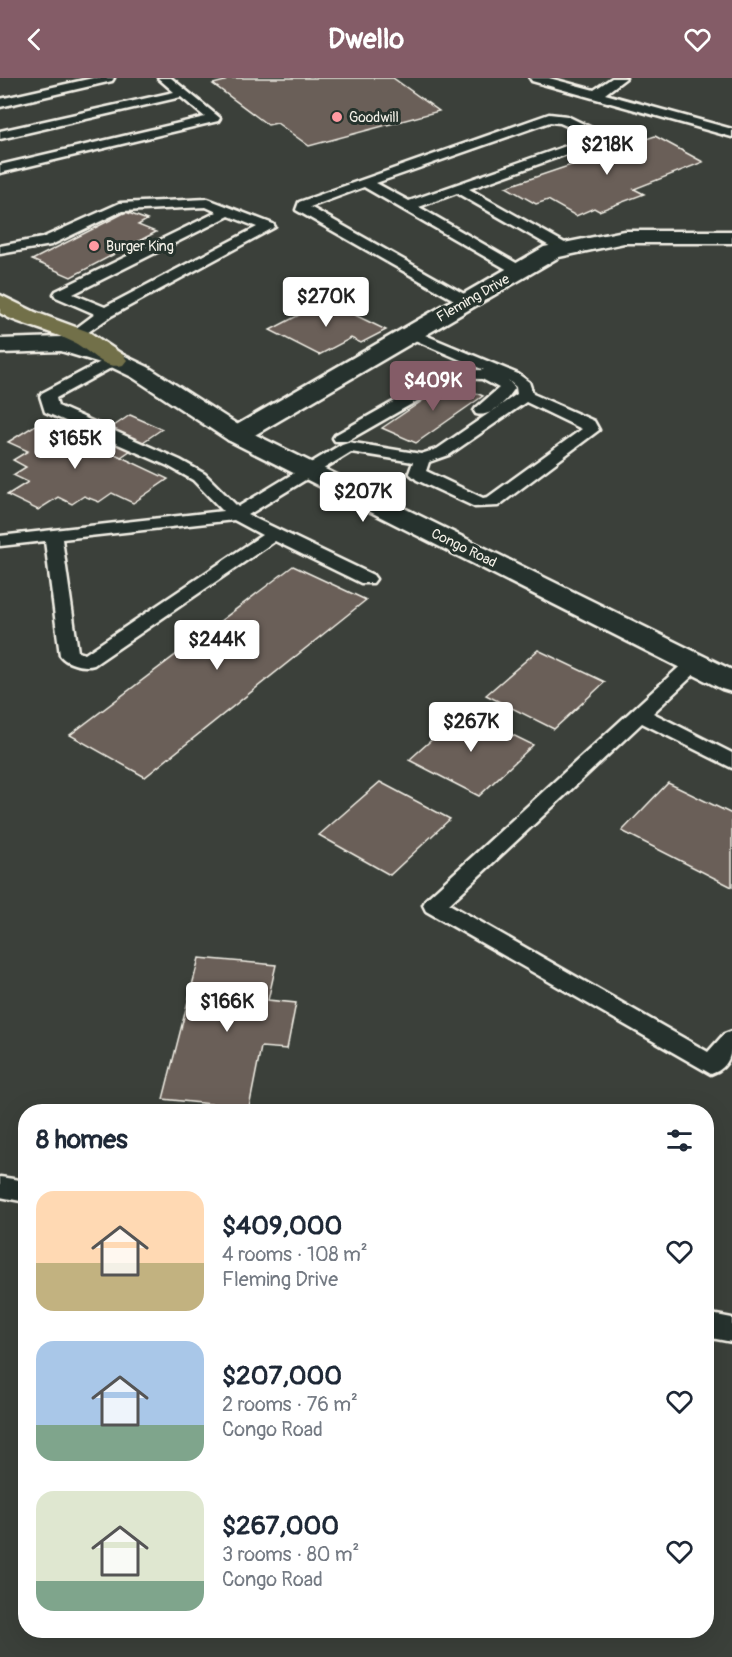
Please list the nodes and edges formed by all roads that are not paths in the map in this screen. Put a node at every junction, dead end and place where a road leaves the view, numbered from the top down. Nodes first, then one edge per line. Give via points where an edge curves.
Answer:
1 (108, 78) edge
2 (164, 78) edge
3 (536, 78) edge
4 (620, 78) edge
5 (183, 93) junction
6 (595, 95) junction
7 (0, 103) edge
8 (732, 133) edge
9 (6, 149) edge
10 (0, 169) edge
11 (365, 182) junction
12 (458, 188) junction
13 (408, 206) junction
14 (229, 211) junction
15 (732, 237) edge
16 (565, 249) junction
17 (0, 250) edge
18 (520, 271) junction
19 (0, 302) edge
20 (468, 302) junction
21 (106, 313) junction
22 (413, 334) junction
23 (69, 339) junction
24 (0, 346) edge
25 (460, 354) junction
26 (115, 360) junction
27 (525, 396) junction
28 (237, 435) junction
29 (345, 442) junction
30 (418, 458) junction
31 (309, 471) junction
32 (236, 515) junction
33 (274, 534) junction
34 (53, 537) junction
35 (0, 541) edge
36 (367, 579) dead end
37 (695, 663) junction
38 (732, 682) edge
39 (640, 714) junction
40 (732, 761) edge
41 (732, 1040) edge
42 (0, 1187) edge
43 (18, 1190) edge
44 (714, 1327) edge
45 (732, 1330) edge

1 - 7 lane
2 - 5 lane
3 - 6 lane
4 - 6 lane
5 - 9 lane
5 - 9 lane via 214,118
6 - 8 lane
9 - 10 lane
11 - 12 lane via 549,118 563,119 594,134 591,141
11 - 13 lane
11 - 20 lane via 304,205 303,210
12 - 13 lane
12 - 16 lane
13 - 18 lane
14 - 17 lane via 208,203 120,207 46,242
14 - 21 lane via 268,227
14 - 21 lane via 61,294
15 - 16 street, Fleming Drive via 624,237
16 - 18 street, Fleming Drive via 552,252
18 - 20 street, Fleming Drive
19 - 23 main road
20 - 22 street, Fleming Drive
21 - 23 lane
22 - 25 lane
22 - 28 street, Fleming Drive
23 - 24 street, Congo Road
23 - 26 street, Congo Road
25 - 27 lane via 513,377 524,386
25 - 29 lane via 342,425 338,432
26 - 28 street, Congo Road
26 - 32 lane via 48,396 51,409 199,477
27 - 30 lane via 443,452
27 - 30 lane via 588,424 591,430 492,502 481,503 417,473
28 - 31 street, Congo Road
29 - 30 lane
29 - 30 lane via 453,374 490,375 507,388
29 - 31 lane
31 - 32 lane
31 - 37 street, Congo Road
32 - 33 lane
32 - 34 lane
33 - 34 lane via 87,661 69,655
33 - 36 lane
34 - 35 lane
37 - 38 street, Congo Road
37 - 39 lane
39 - 40 lane
39 - 41 lane via 434,905 711,1065
42 - 43 lane
44 - 45 lane

